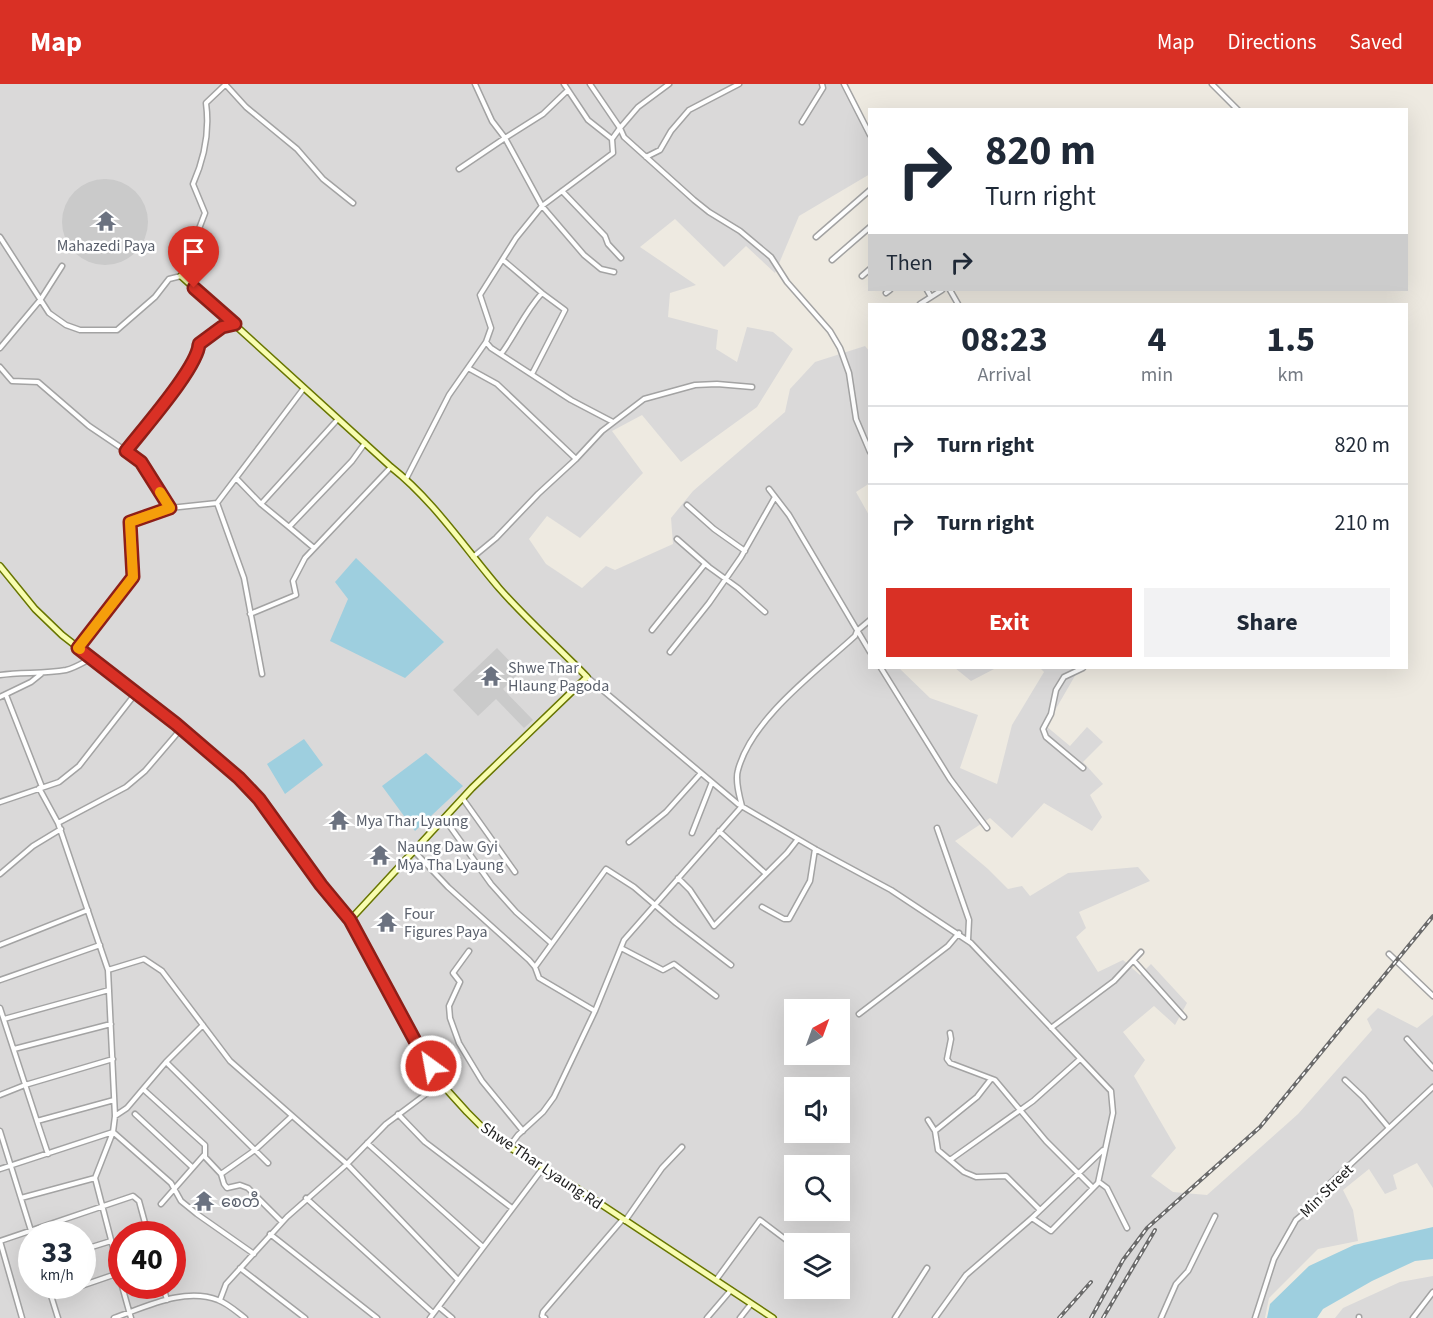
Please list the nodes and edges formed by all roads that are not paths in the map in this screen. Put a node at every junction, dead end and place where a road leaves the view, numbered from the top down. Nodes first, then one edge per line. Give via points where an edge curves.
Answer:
1 (225, 84) edge
2 (475, 84) edge
3 (564, 84) edge
4 (590, 84) edge
5 (669, 84) edge
6 (739, 84) edge
7 (822, 84) edge
8 (844, 84) edge
9 (1212, 84) edge
10 (568, 90) junction
11 (1236, 108) edge
12 (802, 122) dead end
13 (620, 128) junction
14 (868, 131) edge
15 (505, 138) junction
16 (612, 139) junction
17 (646, 157) junction
18 (459, 169) dead end
19 (562, 191) junction
20 (868, 192) edge
21 (353, 203) dead end
22 (542, 206) junction
23 (868, 229) edge
24 (0, 237) edge
25 (816, 237) dead end
26 (621, 258) dead end
27 (503, 260) junction
28 (832, 260) dead end
29 (62, 266) dead end
30 (868, 271) edge
31 (614, 272) dead end
32 (181, 276) junction
33 (862, 276) dead end
34 (889, 291) edge
35 (928, 291) edge
36 (941, 291) edge
37 (542, 293) junction
38 (886, 293) dead end
39 (932, 297) junction
40 (41, 299) junction
41 (922, 303) edge
42 (235, 324) junction
43 (486, 342) junction
44 (0, 348) edge
45 (501, 354) junction
46 (0, 367) edge
47 (468, 368) junction
48 (532, 374) junction
49 (304, 387) junction
50 (752, 387) dead end
51 (338, 419) junction
52 (613, 422) junction
53 (365, 443) junction
54 (868, 447) edge
55 (126, 451) junction
56 (576, 459) junction
57 (391, 467) junction
58 (236, 478) junction
59 (406, 479) junction
60 (769, 489) dead end
61 (775, 497) junction
62 (217, 503) junction
63 (261, 504) junction
64 (687, 506) dead end
65 (170, 508) junction
66 (289, 527) junction
67 (677, 539) dead end
68 (314, 548) junction
69 (745, 551) junction
70 (473, 557) junction
71 (705, 564) junction
72 (0, 566) edge
73 (726, 578) junction
74 (765, 612) dead end
75 (250, 614) junction
76 (868, 622) edge
77 (652, 630) dead end
78 (857, 631) junction
79 (78, 648) junction
80 (868, 649) edge
81 (670, 652) dead end
82 (92, 658) junction
83 (882, 669) edge
84 (1081, 669) edge
85 (41, 674) junction
86 (261, 674) dead end
87 (0, 675) edge
88 (587, 677) junction
89 (136, 692) junction
90 (6, 695) junction
91 (0, 697) edge
92 (181, 729) junction
93 (1083, 768) dead end
94 (701, 773) junction
95 (712, 782) junction
96 (40, 788) junction
97 (462, 798) junction
98 (0, 802) edge
99 (742, 806) junction
100 (444, 818) junction
101 (58, 823) junction
102 (937, 828) dead end
103 (987, 828) dead end
104 (61, 829) junction
105 (719, 831) junction
106 (692, 833) dead end
107 (798, 839) junction
108 (629, 842) dead end
109 (815, 849) junction
110 (414, 851) junction
111 (515, 872) dead end
112 (765, 873) junction
113 (0, 874) edge
114 (678, 879) junction
115 (654, 906) junction
116 (762, 908) dead end
117 (88, 910) junction
118 (350, 920) junction
119 (959, 933) junction
120 (968, 941) junction
121 (551, 943) junction
122 (0, 945) edge
123 (100, 945) junction
124 (621, 948) junction
125 (468, 951) dead end
126 (1141, 952) dead end
127 (1389, 954) dead end
128 (1134, 961) junction
129 (731, 965) dead end
130 (535, 967) junction
131 (108, 970) junction
132 (0, 980) edge
133 (109, 990) junction
134 (716, 996) dead end
135 (1433, 996) edge
136 (0, 1008) edge
137 (595, 1011) junction
138 (859, 1014) dead end
139 (1184, 1017) dead end
140 (4, 1019) junction
141 (111, 1024) junction
142 (203, 1025) junction
143 (1051, 1028) junction
144 (950, 1033) dead end
145 (1407, 1039) dead end
146 (14, 1049) junction
147 (112, 1059) junction
148 (1080, 1059) junction
149 (166, 1062) junction
150 (1433, 1068) edge
151 (991, 1079) junction
152 (1345, 1080) dead end
153 (442, 1082) junction
154 (25, 1085) junction
155 (1433, 1087) edge
156 (143, 1089) junction
157 (0, 1095) edge
158 (114, 1100) junction
159 (1021, 1110) junction
160 (135, 1114) dead end
161 (398, 1114) junction
162 (115, 1116) junction
163 (293, 1116) junction
164 (928, 1120) dead end
165 (37, 1121) junction
166 (1389, 1128) junction
167 (0, 1131) edge
168 (523, 1131) junction
169 (935, 1131) junction
170 (113, 1132) junction
171 (367, 1143) junction
172 (509, 1147) junction
173 (682, 1147) dead end
174 (1105, 1149) junction
175 (255, 1150) junction
176 (48, 1154) junction
177 (204, 1154) junction
178 (950, 1160) junction
179 (268, 1163) dead end
180 (347, 1164) junction
181 (10, 1165) junction
182 (192, 1167) junction
183 (543, 1167) junction
184 (0, 1168) edge
185 (221, 1174) junction
186 (1078, 1174) junction
187 (95, 1178) junction
188 (1098, 1181) junction
189 (174, 1187) junction
190 (1093, 1188) junction
191 (21, 1198) junction
192 (306, 1198) junction
193 (161, 1204) dead end
194 (102, 1207) junction
195 (512, 1208) junction
196 (1040, 1210) junction
197 (1215, 1216) dead end
198 (1032, 1218) junction
199 (624, 1220) junction
200 (28, 1221) edge
201 (64, 1221) edge
202 (144, 1221) edge
203 (282, 1222) junction
204 (1127, 1228) dead end
205 (108, 1230) edge
206 (270, 1234) junction
207 (18, 1236) edge
208 (784, 1238) edge
209 (0, 1241) edge
210 (483, 1247) junction
211 (254, 1254) junction
212 (240, 1268) junction
213 (927, 1269) dead end
214 (459, 1280) junction
215 (716, 1280) junction
216 (731, 1290) junction
217 (1433, 1292) edge
218 (53, 1299) edge
219 (126, 1299) edge
220 (167, 1300) joint
221 (220, 1300) junction
222 (752, 1303) junction
223 (438, 1307) junction
224 (434, 1313) junction
225 (130, 1315) edge
226 (22, 1318) edge
227 (58, 1318) edge
228 (114, 1318) edge
229 (245, 1318) edge
230 (305, 1318) edge
231 (377, 1318) edge
232 (430, 1318) edge
233 (452, 1318) edge
234 (545, 1318) edge
235 (707, 1318) edge
236 (740, 1318) edge
237 (773, 1318) edge
238 (895, 1318) edge
239 (934, 1318) edge
240 (1161, 1318) edge
241 (1255, 1318) edge
242 (1413, 1318) edge

1 - 21 street
1 - 32 street via 206,103 207,140 193,184 205,213
2 - 15 street via 492,121
3 - 10 street
4 - 13 street
5 - 13 street via 638,107
6 - 17 street via 689,110 660,150
7 - 12 street
8 - 14 street
9 - 11 street
10 - 15 street via 543,114
10 - 16 street via 588,120
13 - 16 street
13 - 17 street via 624,137
15 - 18 street
15 - 22 street
16 - 19 street via 613,153
17 - 54 street via 709,212 771,257 787,282 830,331 849,374 856,419
19 - 22 street
19 - 26 street via 606,236
20 - 25 street
22 - 27 street
22 - 31 street via 585,255 601,268
23 - 28 street
24 - 40 street
27 - 37 street
27 - 43 street via 480,295 491,328
29 - 40 street
30 - 33 street
32 - 40 street via 169,279 155,297 117,330 80,330 66,325 49,314
32 - 42 street
34 - 38 street
35 - 39 street
36 - 39 street
37 - 45 street
37 - 48 street via 565,310
39 - 41 street
40 - 44 street
42 - 49 street
42 - 55 street via 222,327 199,344 189,370
43 - 45 street
43 - 47 street
45 - 48 street
46 - 55 street via 12,381 38,382 89,426
47 - 56 street via 497,384
47 - 59 street via 449,394
48 - 52 street
49 - 51 street
49 - 58 street
50 - 52 street via 717,384 681,388 650,396
51 - 53 street
51 - 63 street
52 - 56 street
53 - 57 street
53 - 66 street
55 - 65 street via 141,462
56 - 70 street
57 - 59 street
57 - 68 street
58 - 62 street
58 - 63 street
59 - 70 street
60 - 61 street
61 - 69 street
61 - 78 street
62 - 65 street
62 - 75 street via 243,578
63 - 66 street
64 - 69 street
65 - 79 street via 130,522 133,577
66 - 68 street
67 - 71 street
68 - 75 street via 304,558 293,581 296,595
69 - 73 street
70 - 88 street
71 - 73 street
71 - 77 street
72 - 79 street, Shwe Thar Lyaung Rd via 35,609
73 - 74 street
73 - 81 street
75 - 86 street
76 - 78 street
78 - 80 street
78 - 99 street via 776,707 749,744 738,771
79 - 82 street, Shwe Thar Lyaung Rd
82 - 85 street via 68,670
82 - 89 street, Shwe Thar Lyaung Rd
83 - 103 street via 950,779
84 - 93 street via 1064,677 1042,729 1046,737
85 - 87 street via 27,671
85 - 90 street
88 - 94 street
88 - 97 street
89 - 92 street, Shwe Thar Lyaung Rd
89 - 96 street via 79,766 59,782
90 - 91 street
90 - 96 street
92 - 101 street via 126,787
92 - 118 street, Shwe Thar Lyaung Rd via 259,799
94 - 95 street
94 - 108 street via 666,812
95 - 99 street
95 - 106 street
96 - 98 street
96 - 101 street
97 - 100 street
97 - 111 street
99 - 105 street
99 - 107 street
100 - 110 street
100 - 121 street via 490,884
101 - 104 street
102 - 120 street via 969,920
104 - 113 street
104 - 117 street
105 - 112 street
105 - 114 street
107 - 109 street
107 - 112 street
109 - 116 street via 810,881 789,919
109 - 119 street
110 - 118 street
110 - 130 street
112 - 114 street via 714,926
114 - 115 street
115 - 121 street via 606,869
115 - 124 street
115 - 129 street
117 - 122 street
117 - 123 street
118 - 153 street, Shwe Thar Lyaung Rd via 420,1050
119 - 120 street
119 - 138 street via 948,946
120 - 143 street
121 - 130 street
123 - 131 street
123 - 132 street
124 - 134 street via 663,970 674,964
124 - 137 street
125 - 168 street via 453,973 460,982 449,1006 450,1018 467,1060
126 - 128 street
127 - 135 street
128 - 139 street
128 - 143 street via 1095,997
130 - 137 street via 539,978
131 - 133 street
131 - 142 street via 144,959 162,971
133 - 140 street
133 - 141 street
136 - 140 street
137 - 168 street via 554,1097
140 - 146 street
141 - 146 street
141 - 147 street
142 - 149 street
142 - 163 street via 230,1061
143 - 148 street
144 - 151 street via 950,1063
145 - 150 street
146 - 154 street
147 - 154 street
147 - 158 street
148 - 159 street
148 - 174 street via 1111,1091 1113,1113
149 - 156 street
149 - 175 street
151 - 159 street
151 - 169 street via 977,1097
152 - 166 street
153 - 161 street
153 - 172 street, Shwe Thar Lyaung Rd via 486,1131
154 - 157 street
154 - 165 street
155 - 166 street, Min Street
156 - 162 street
156 - 177 street via 205,1145
158 - 162 street
158 - 165 street
159 - 178 street
159 - 186 street
160 - 182 street
161 - 171 street
161 - 195 street via 426,1142
162 - 170 street
163 - 175 street
163 - 180 street
164 - 169 street
165 - 176 street
166 - 241 street, Min Street via 1296,1220 1274,1260
167 - 181 street
168 - 172 street
169 - 178 street via 938,1150
170 - 176 street
170 - 187 street
170 - 189 street
171 - 180 street
171 - 210 street
172 - 183 street, Shwe Thar Lyaung Rd
173 - 199 street
174 - 186 street
174 - 188 street
175 - 179 street
175 - 185 street
176 - 181 street
177 - 182 street
177 - 185 street
178 - 196 street via 976,1177 1006,1176
180 - 192 street
180 - 214 street
181 - 184 street
181 - 191 street
182 - 189 street
183 - 195 street
183 - 199 street, Shwe Thar Lyaung Rd
185 - 203 street via 227,1188 248,1188
186 - 190 street
186 - 196 street
187 - 191 street
187 - 194 street
188 - 190 street
188 - 204 street via 1107,1188
189 - 193 street
189 - 211 street via 197,1214
190 - 198 street via 1051,1231
191 - 200 street
192 - 203 street
192 - 224 street
194 - 201 street
194 - 202 street via 137,1197
194 - 205 street
195 - 210 street
196 - 198 street
197 - 240 street
198 - 239 street via 966,1275
199 - 215 street, Shwe Thar Lyaung Rd
199 - 234 street via 543,1312
203 - 206 street
206 - 211 street
206 - 231 street
207 - 209 street
208 - 215 street via 760,1220
209 - 226 street
210 - 214 street
211 - 212 street
212 - 221 street via 226,1284
212 - 230 street
213 - 238 street
214 - 223 street
215 - 216 street, Shwe Thar Lyaung Rd
216 - 222 street, Shwe Thar Lyaung Rd
216 - 235 street
217 - 242 street
218 - 227 street
219 - 225 street
220 - 221 street via 198,1294
220 - 225 street
221 - 229 street
222 - 236 street
222 - 237 street, Shwe Thar Lyaung Rd
223 - 224 street
223 - 233 street
224 - 232 street
225 - 228 street

